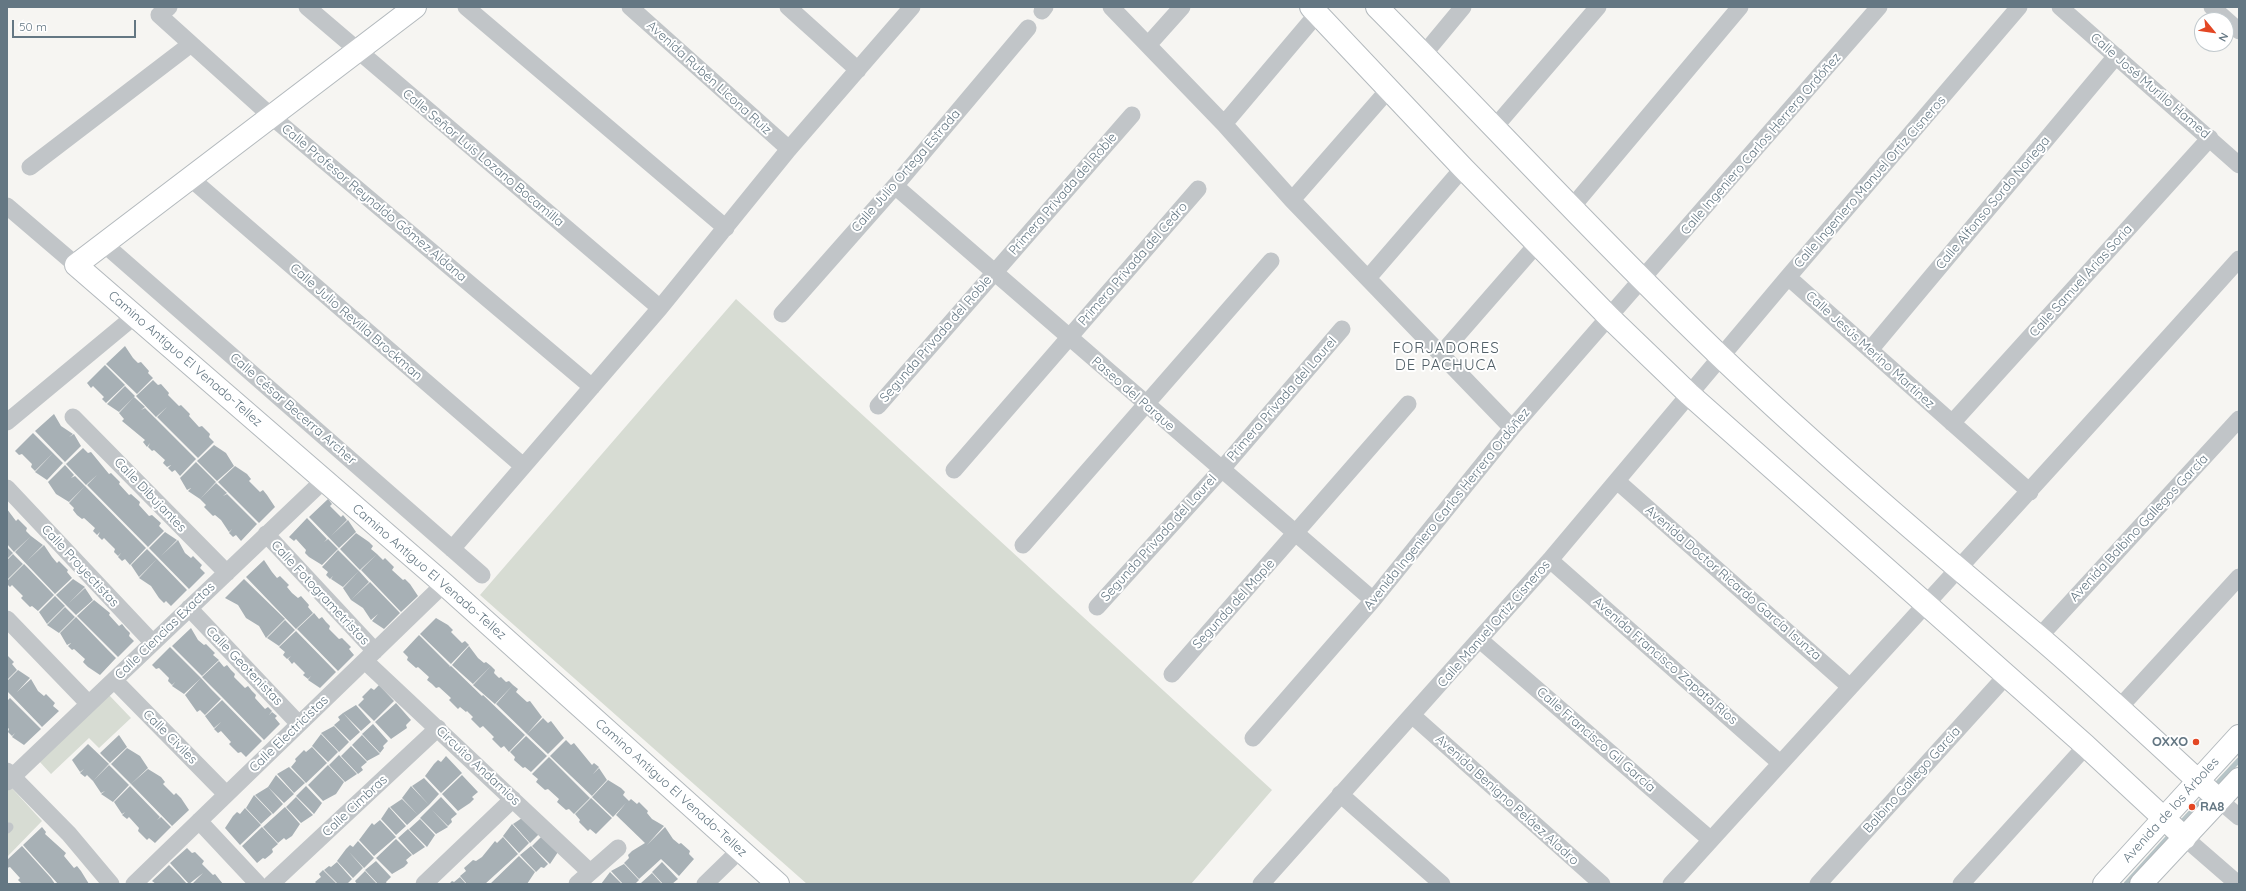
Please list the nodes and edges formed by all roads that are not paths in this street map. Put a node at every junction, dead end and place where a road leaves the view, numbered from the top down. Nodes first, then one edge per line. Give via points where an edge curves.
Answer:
1 (307, 7) edge
2 (415, 7) edge
3 (466, 7) edge
4 (630, 7) edge
5 (788, 7) edge
6 (912, 7) edge
7 (1111, 7) edge
8 (1182, 7) edge
9 (1377, 7) edge
10 (1464, 7) edge
11 (1598, 7) edge
12 (1740, 7) edge
13 (1879, 7) edge
14 (2019, 7) edge
15 (2060, 7) edge
16 (2212, 7) edge
17 (1314, 10) edge
18 (164, 11) edge
19 (1028, 28) dead end
20 (2239, 31) edge
21 (191, 44) junction
22 (1148, 45) junction
23 (358, 52) junction
24 (1424, 54) junction
25 (2116, 56) junction
26 (858, 70) junction
27 (1389, 89) junction
28 (271, 116) junction
29 (1132, 116) dead end
30 (1224, 124) junction
31 (1494, 128) junction
32 (2210, 138) junction
33 (789, 149) junction
34 (2239, 165) edge
35 (30, 167) dead end
36 (1463, 168) junction
37 (189, 178) junction
38 (895, 186) junction
39 (1198, 189) dead end
40 (1292, 200) junction
41 (7, 206) edge
42 (1572, 206) junction
43 (726, 228) junction
44 (103, 243) junction
45 (1537, 244) junction
46 (2239, 259) edge
47 (1271, 261) dead end
48 (76, 265) junction
49 (994, 272) junction
50 (1788, 277) junction
51 (1368, 278) junction
52 (1643, 280) junction
53 (660, 308) junction
54 (782, 314) dead end
55 (136, 315) junction
56 (1610, 318) junction
57 (1342, 329) dead end
58 (1069, 339) junction
59 (1870, 350) junction
60 (1441, 354) junction
61 (1721, 357) junction
62 (592, 387) junction
63 (1689, 394) junction
64 (1408, 404) dead end
65 (1146, 405) junction
66 (878, 406) dead end
67 (73, 416) dead end
68 (2239, 419) edge
69 (7, 422) edge
70 (1952, 423) junction
71 (1512, 428) junction
72 (523, 466) junction
73 (1222, 469) junction
74 (954, 470) dead end
75 (324, 480) junction
76 (1617, 481) junction
77 (7, 488) edge
78 (2030, 492) junction
79 (266, 534) junction
80 (1296, 534) junction
81 (1023, 544) dead end
82 (452, 549) junction
83 (1550, 560) junction
84 (1957, 569) junction
85 (227, 573) junction
86 (482, 575) dead end
87 (2239, 577) edge
88 (444, 584) junction
89 (1373, 600) junction
90 (1925, 604) junction
91 (1097, 607) dead end
92 (189, 608) junction
93 (7, 619) edge
94 (2039, 637) junction
95 (1480, 640) junction
96 (153, 643) junction
97 (370, 656) junction
98 (1172, 674) dead end
99 (2006, 676) junction
100 (114, 680) junction
101 (1849, 686) junction
102 (89, 704) junction
103 (2119, 708) junction
104 (1413, 716) junction
105 (300, 724) junction
106 (438, 728) junction
107 (2239, 736) edge
108 (1252, 738) dead end
109 (2086, 746) junction
110 (1780, 763) junction
111 (9, 777) edge
112 (2239, 779) edge
113 (2198, 781) junction
114 (226, 794) junction
115 (1340, 794) junction
116 (513, 799) junction
117 (2219, 800) junction
118 (2163, 818) junction
119 (2239, 818) edge
120 (199, 821) junction
121 (2185, 838) junction
122 (1711, 840) junction
123 (618, 848) dead end
124 (740, 850) junction
125 (590, 872) junction
126 (2144, 883) edge
127 (111, 884) edge
128 (134, 884) edge
129 (258, 884) edge
130 (272, 884) edge
131 (424, 884) edge
132 (577, 884) edge
133 (705, 884) edge
134 (778, 884) edge
135 (1261, 884) edge
136 (1442, 884) edge
137 (1602, 884) edge
138 (1671, 884) edge
139 (1818, 884) edge
140 (1961, 884) edge
141 (2104, 884) edge
142 (2238, 884) edge

1 - 23 street, Calle Señor Luis Lozano Bocamilla
2 - 23 street
3 - 43 street
4 - 33 street, Avenida Rubén Licona Ruiz
5 - 26 street
6 - 26 street
7 - 22 street
8 - 22 street
9 - 24 street
10 - 24 street
11 - 31 street
12 - 42 street
13 - 52 street, Calle Ingeniero Carlos Herrera Ordóñez
14 - 50 street, Calle Ingeniero Manuel Ortiz Cisneros
15 - 25 street, Calle José Murillo Hamed
16 - 20 street
17 - 27 street
17 - 30 street
18 - 21 street, Calle Profesor Reynaldo Gómez Aldana
19 - 38 street, Calle Julio Ortega Estrada
21 - 28 street, Calle Profesor Reynaldo Gómez Aldana
21 - 35 street
22 - 30 street
23 - 28 street
23 - 53 street, Calle Señor Luis Lozano Bocamilla
24 - 31 street
25 - 32 street, Calle José Murillo Hamed
25 - 59 street, Calle Alfonso Sordo Noriega
26 - 33 street
27 - 36 street
27 - 40 street
28 - 37 street
28 - 62 street, Calle Profesor Reynaldo Gómez Aldana
29 - 49 street, Primera Privada del Roble
30 - 40 street
31 - 42 street
32 - 34 street, Calle José Murillo Hamed
32 - 70 street, Calle Samuel Arias Soria
33 - 43 street
36 - 45 street
36 - 51 street
37 - 44 street
37 - 72 street, Calle Julio Revilla Brockman
38 - 49 street, Paseo del Parque
38 - 54 street, Calle Julio Ortega Estrada
39 - 58 street, Primera Privada del Cedro
40 - 51 street
41 - 48 street
42 - 52 street
43 - 53 street
44 - 48 street
44 - 82 street, Calle César Becerra Archer
45 - 56 street
45 - 60 street
46 - 78 street
47 - 65 street
48 - 55 street, Camino Antiguo El Venado-Tellez
49 - 58 street, Paseo del Parque
49 - 66 street, Segunda Privada del Roble
50 - 59 street, Calle Jesús Merino Martínez
50 - 61 street, Calle Ingeniero Manuel Ortiz Cisneros
51 - 60 street
52 - 56 street, Avenida Ingeniero Carlos Herrera Ordóñez
52 - 61 street
53 - 62 street
55 - 69 street
55 - 75 street, Camino Antiguo El Venado-Tellez
56 - 63 street
56 - 71 street, Avenida Ingeniero Carlos Herrera Ordóñez
57 - 73 street, Primera Privada del Laurel
58 - 65 street, Paseo del Parque
58 - 74 street, Primera Privada del Cedro
59 - 70 street, Calle Jesús Merino Martínez
60 - 71 street
61 - 63 street, Calle Manuel Ortiz Cisneros
61 - 84 street
62 - 72 street
63 - 76 street, Calle Manuel Ortiz Cisneros
63 - 90 street
64 - 80 street, Segunda del Maple
65 - 73 street, Paseo del Parque
65 - 81 street
67 - 85 street, Calle Dibujantes
68 - 94 street, Avenida Balbino Gallegos García
70 - 78 street, Calle Jesús Merino Martínez
71 - 89 street, Avenida Ingeniero Carlos Herrera Ordóñez
72 - 82 street
73 - 80 street, Paseo del Parque
73 - 91 street, Segunda Privada del Laurel
75 - 79 street, Calle Ciencias Exactas
75 - 88 street, Camino Antiguo El Venado-Tellez
76 - 83 street, Calle Manuel Ortiz Cisneros
76 - 101 street, Avenida Doctor Ricardo García Isunza
77 - 96 street, Calle Proyectistas
78 - 84 street
79 - 85 street, Calle Ciencias Exactas
79 - 97 street, Calle Fotogrametristas
80 - 89 street, Paseo del Parque
80 - 98 street, Segunda del Maple
82 - 86 street, Calle César Becerra Archer
83 - 95 street, Calle Manuel Ortiz Cisneros
83 - 110 street, Avenida Francisco Zapata Ríos
84 - 90 street
84 - 94 street
85 - 92 street, Calle Ciencias Exactas
87 - 103 street
88 - 97 street, Calle Electricistas
88 - 124 street, Camino Antiguo El Venado-Tellez
89 - 108 street, Avenida Ingeniero Carlos Herrera Ordóñez
90 - 99 street
90 - 101 street
92 - 96 street, Calle Ciencias Exactas
92 - 105 street, Calle Geotenistas
93 - 102 street
94 - 103 street
95 - 104 street, Calle Manuel Ortiz Cisneros
95 - 122 street, Calle Francisco Gil García
96 - 100 street, Calle Ciencias Exactas
97 - 105 street, Calle Electricistas
97 - 106 street, Circuito Andamios
99 - 109 street
99 - 139 street, Balbino Gallego García
100 - 102 street, Calle Ciencias Exactas
100 - 114 street, Calle Civiles
101 - 110 street
102 - 111 street, Calle Ciencias Exactas
103 - 113 street
104 - 115 street, Calle Manuel Ortiz Cisneros
104 - 137 street, Avenida Benigno Peláez Aladro
105 - 114 street, Calle Electricistas
106 - 116 street, Circuito Andamios
106 - 130 street, Calle Cimbras
107 - 113 street, Avenida de los Árboles
109 - 118 street
109 - 140 street
110 - 122 street
111 - 127 street via 69,834
112 - 117 street
113 - 117 street
113 - 118 street, Avenida de los Árboles
114 - 120 street, Calle Electricistas
115 - 135 street, Calle Manuel Ortiz Cisneros
115 - 136 street
116 - 125 street, Circuito Andamios
116 - 131 street
117 - 119 street
117 - 121 street
118 - 121 street
118 - 141 street, Avenida de los Árboles
120 - 128 street, Calle Electricistas
120 - 129 street
121 - 126 street
121 - 142 street
122 - 138 street
123 - 125 street
124 - 133 street
124 - 134 street, Camino Antiguo El Venado-Tellez
125 - 132 street

